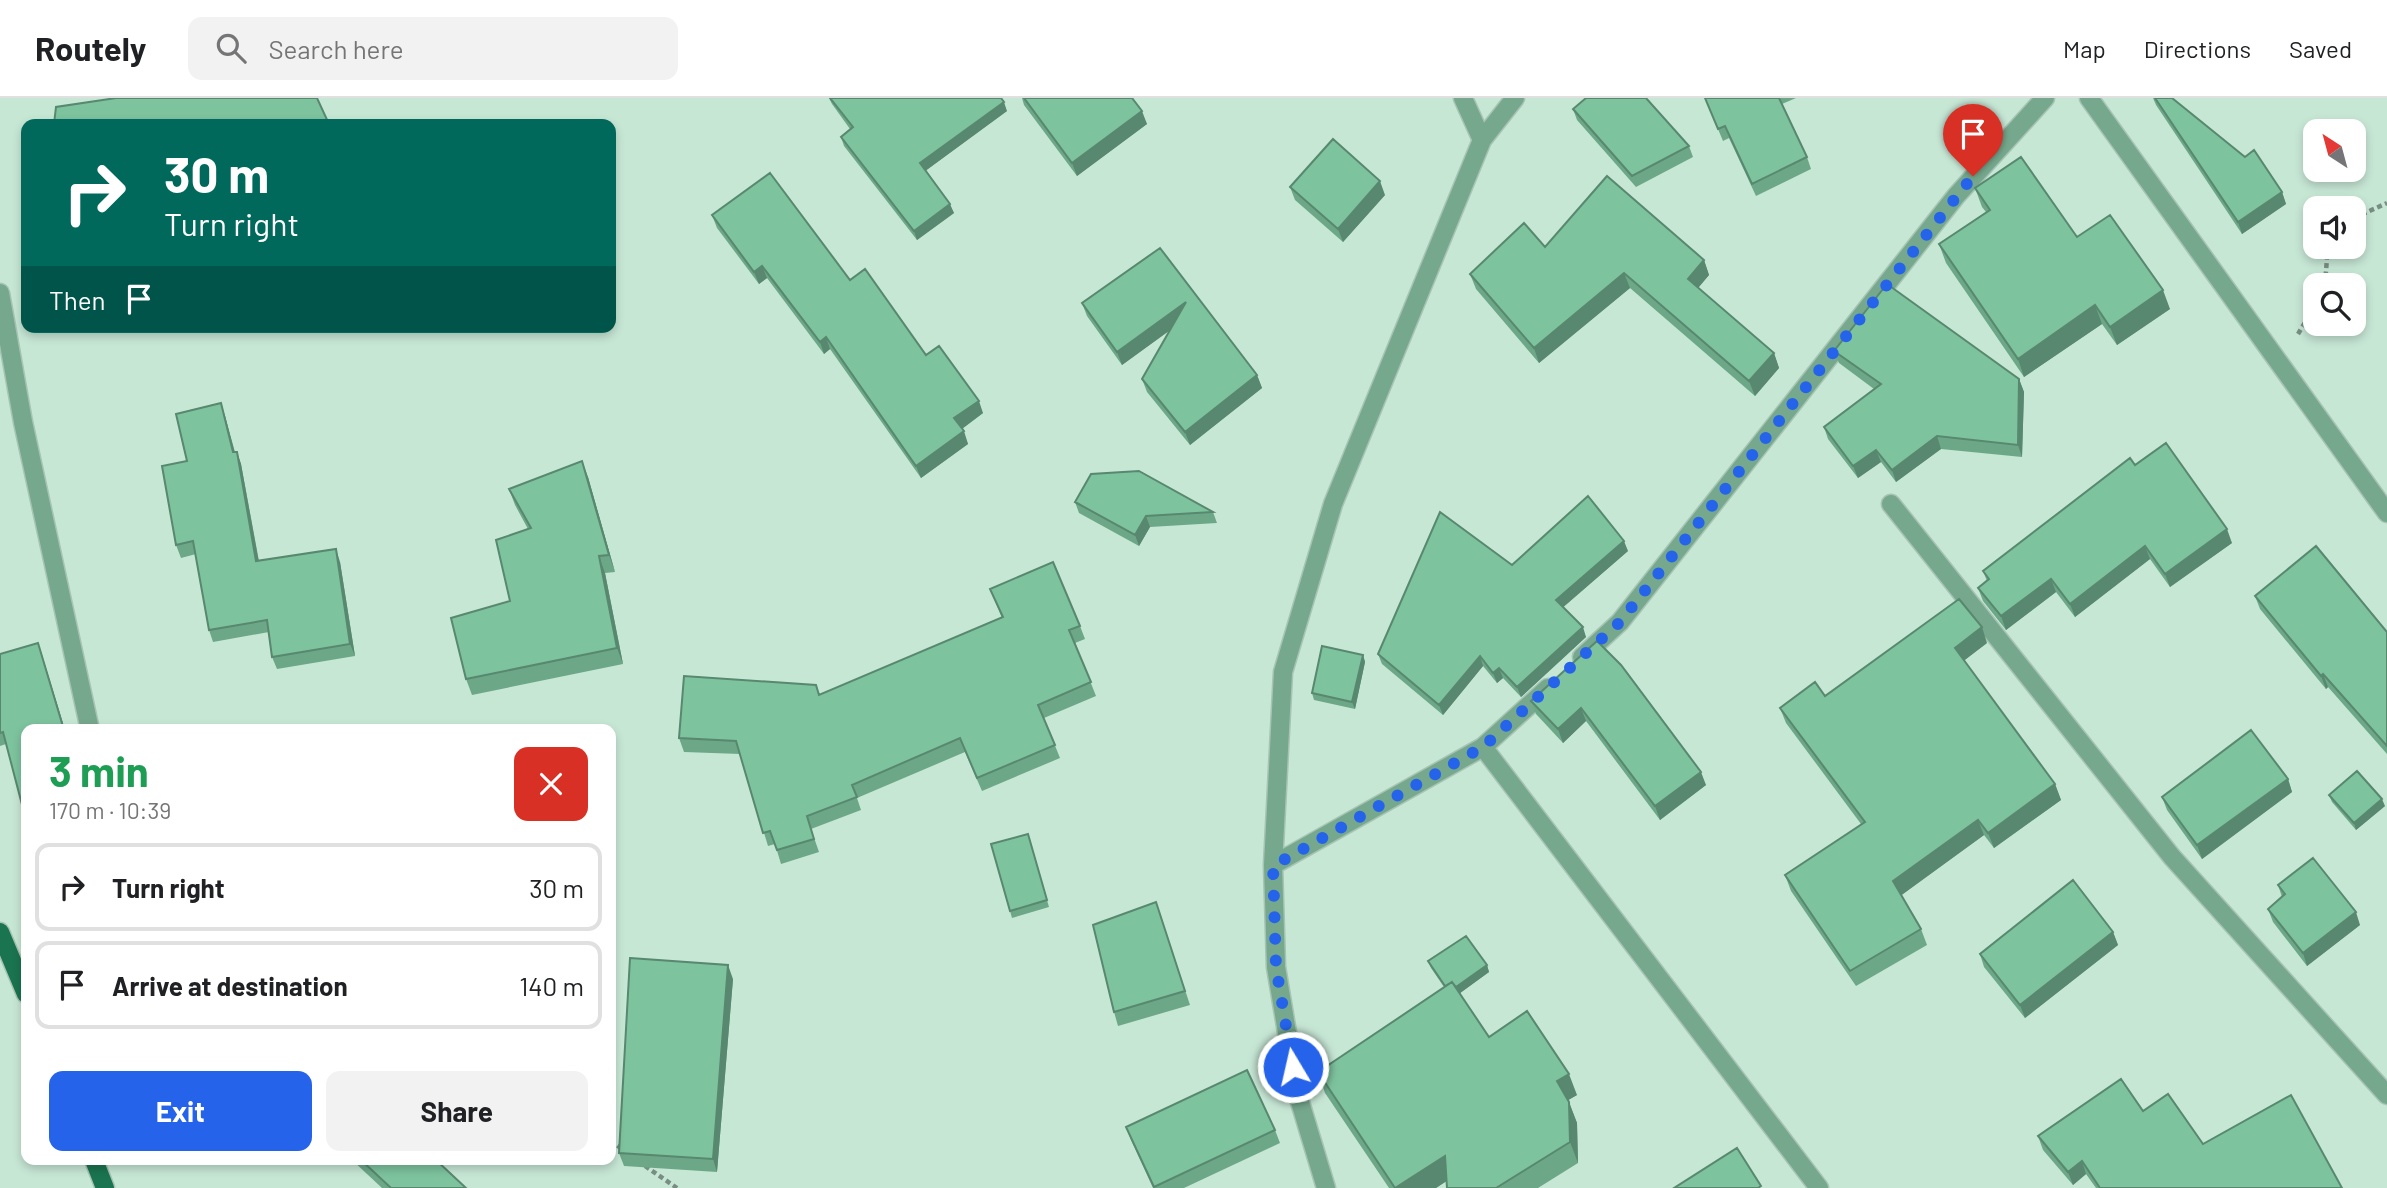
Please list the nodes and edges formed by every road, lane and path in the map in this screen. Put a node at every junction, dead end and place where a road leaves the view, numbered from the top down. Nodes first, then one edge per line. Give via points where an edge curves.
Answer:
1 (1463, 98) edge
2 (1515, 98) edge
3 (2045, 98) edge
4 (2090, 98) edge
5 (1482, 140) junction
6 (2387, 203) edge
7 (2366, 213) edge
8 (0, 293) edge
9 (1891, 504) dead end
10 (2387, 513) edge
11 (89, 724) edge
12 (1483, 747) junction
13 (1273, 866) junction
14 (0, 932) edge
15 (21, 982) edge
16 (2387, 1095) edge
17 (616, 1144) edge
18 (627, 1153) edge
19 (637, 1160) edge
20 (96, 1165) edge
21 (105, 1188) edge
22 (677, 1188) edge
23 (1326, 1188) edge
24 (1819, 1188) edge

1 - 5 street
2 - 5 street
3 - 12 street via 1956,196 1620,622
4 - 10 street
5 - 13 street via 1333,504 1283,671
6 - 7 path
8 - 11 street
9 - 16 street via 2172,857
12 - 13 street
12 - 24 street
13 - 23 street via 1276,967 1294,1079
14 - 15 main road
17 - 18 path
19 - 22 path
20 - 21 main road

